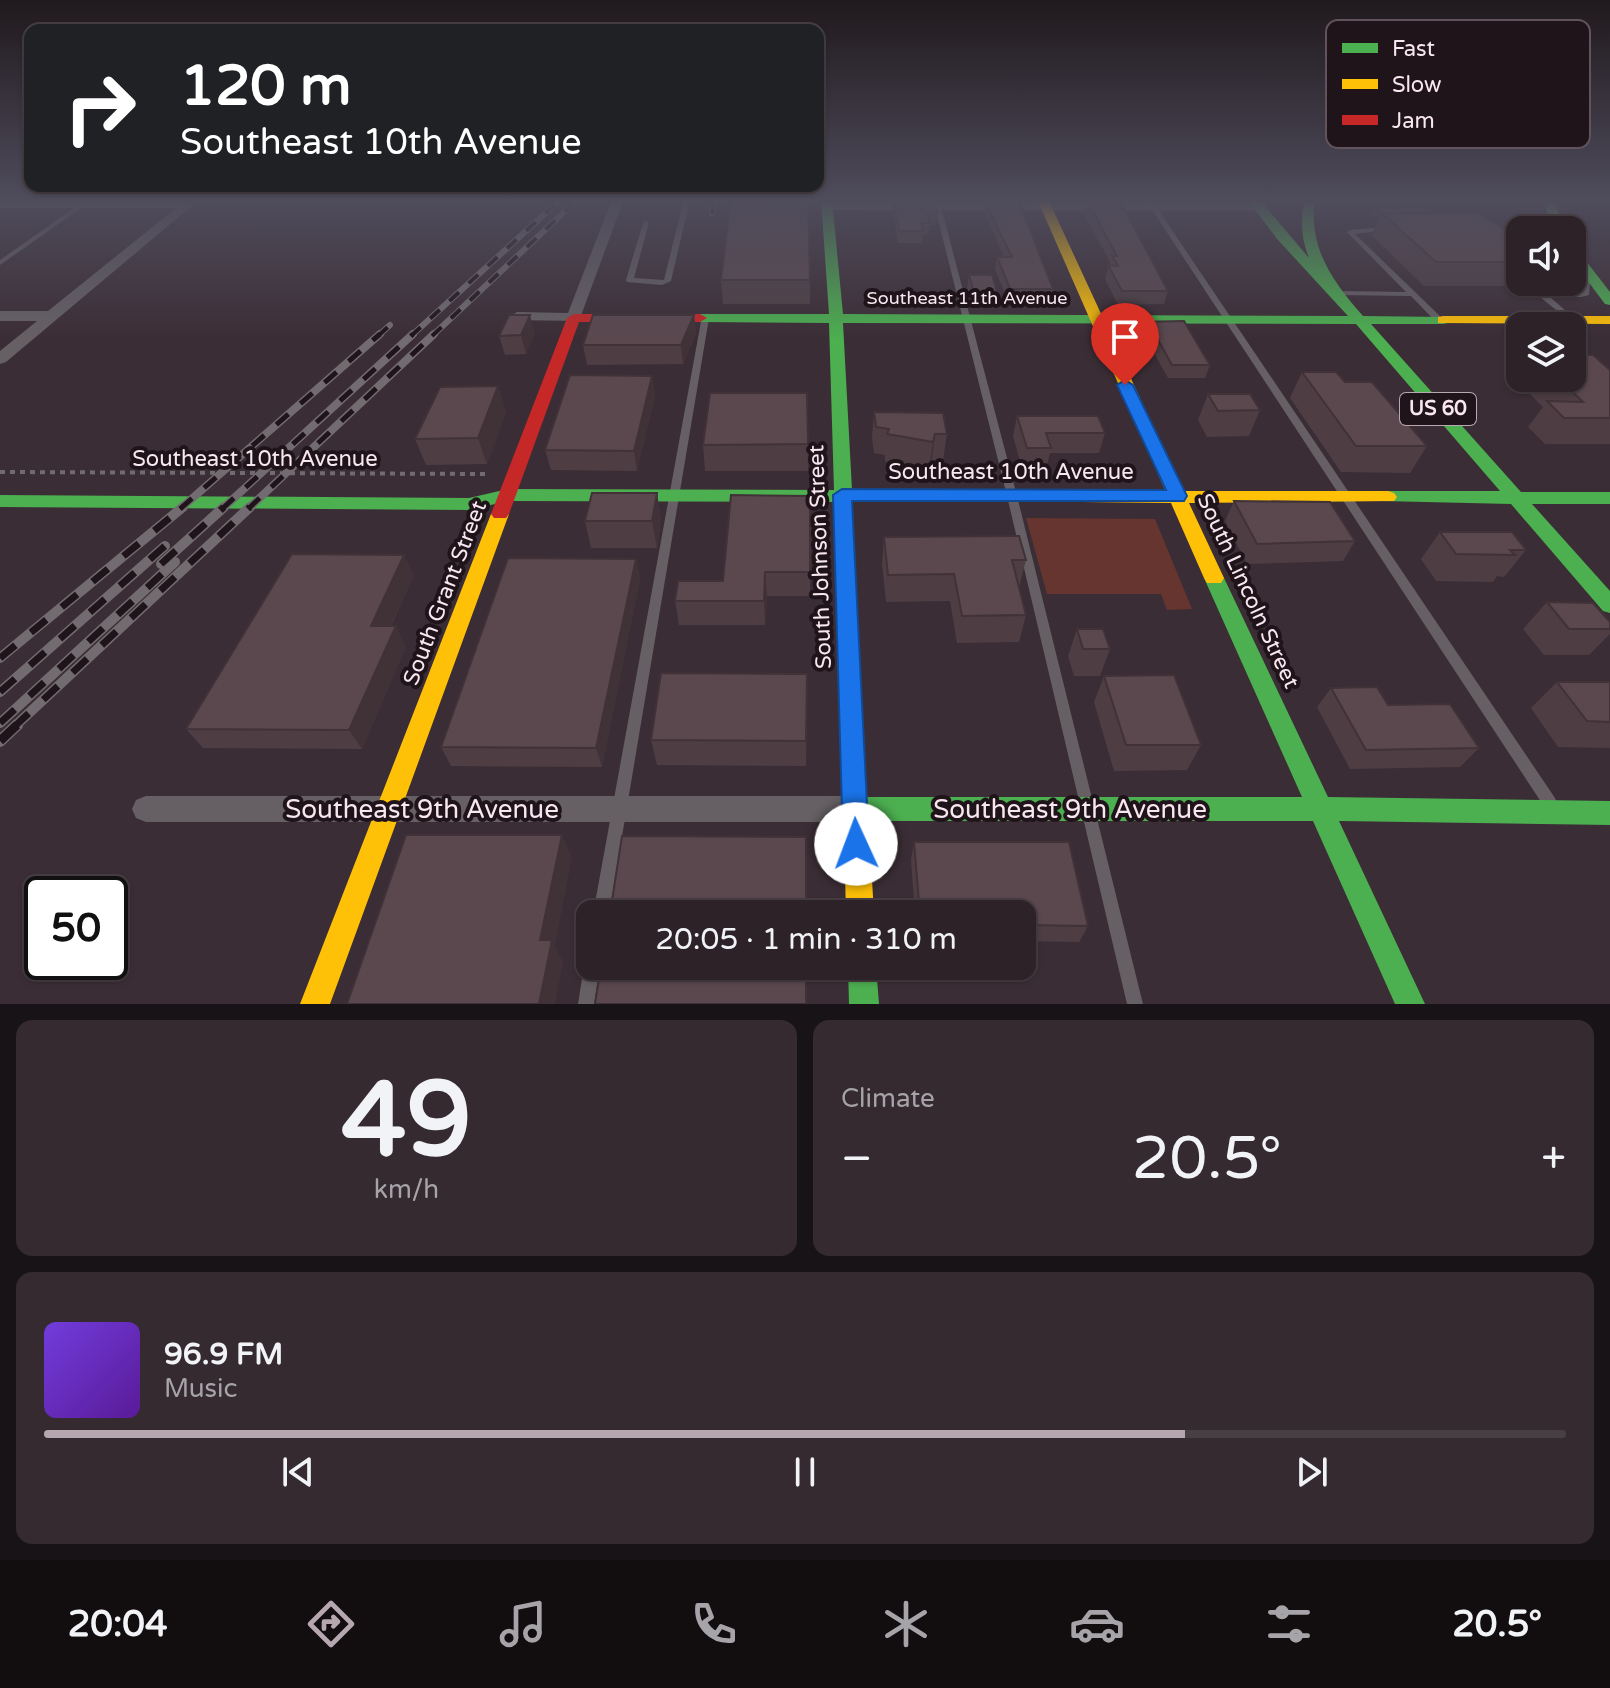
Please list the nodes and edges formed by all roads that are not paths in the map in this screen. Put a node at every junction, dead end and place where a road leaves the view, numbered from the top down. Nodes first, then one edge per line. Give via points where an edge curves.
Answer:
1 (24, 246) edge
2 (137, 246) edge
3 (601, 246) edge
4 (640, 246) edge
5 (676, 246) edge
6 (830, 246) edge
7 (946, 246) edge
8 (1063, 246) edge
9 (1179, 246) edge
10 (1289, 246) edge
11 (1310, 246) edge
12 (1364, 246) edge
13 (0, 263) edge
14 (1586, 271) edge
15 (1590, 277) junction
16 (1586, 283) edge
17 (1336, 293) junction
18 (1413, 294) junction
19 (1544, 296) edge
20 (1610, 301) edge
21 (1562, 312) edge
22 (0, 316) edge
23 (52, 316) junction
24 (517, 317) edge
25 (574, 318) junction
26 (705, 318) junction
27 (836, 318) junction
28 (905, 318) junction
29 (1094, 318) junction
30 (964, 319) junction
31 (1229, 319) junction
32 (1360, 320) junction
33 (1439, 320) junction
34 (1506, 320) edge
35 (1586, 320) edge
36 (1610, 320) edge
37 (836, 352) junction
38 (0, 359) edge
39 (488, 478) road end
40 (508, 495) junction
41 (676, 495) junction
42 (842, 495) junction
43 (1012, 496) junction
44 (1178, 496) junction
45 (1347, 497) junction
46 (1516, 498) junction
47 (1610, 498) edge
48 (0, 501) edge
49 (1610, 605) edge
50 (619, 808) junction
51 (146, 809) dead end
52 (389, 809) junction
53 (855, 809) junction
54 (1087, 809) junction
55 (1322, 810) junction
56 (1557, 813) junction
57 (1610, 813) edge
58 (603, 900) edge
59 (859, 900) edge
60 (590, 980) edge
61 (863, 980) edge
62 (315, 1004) edge
63 (586, 1004) edge
64 (864, 1004) edge
65 (1135, 1004) edge
66 (1410, 1004) edge

1 - 13 lane
2 - 23 street
3 - 25 street, South Grant Street
4 - 5 lane via 630,280 662,283 667,281
6 - 27 main road, South Johnson Street
7 - 30 lane
8 - 29 main road, South Lincoln Street
9 - 31 lane
10 - 17 main road
11 - 17 main road, US 60
12 - 18 lane
14 - 15 main road
15 - 16 lane
15 - 20 main road
17 - 18 lane
17 - 32 main road, US 60
18 - 33 lane
19 - 21 lane
22 - 23 street
23 - 38 street
24 - 25 street, Southeast 11th Avenue
25 - 26 main road, Southeast 11th Avenue
25 - 40 main road, South Grant Street
26 - 27 main road, Southeast 11th Avenue
26 - 41 lane
27 - 28 main road, Southeast 11th Avenue
27 - 37 main road, South Johnson Street
28 - 30 main road, Southeast 11th Avenue
28 - 37 main road via 851,328
29 - 30 main road, Southeast 11th Avenue
29 - 31 main road, Southeast 11th Avenue
29 - 44 main road, South Lincoln Street
30 - 43 lane
31 - 32 main road, Southeast 11th Avenue
31 - 45 lane
32 - 33 main road, Southeast 11th Avenue
32 - 46 main road, US 60
33 - 34 main road, Southeast 11th Avenue
35 - 36 main road, Southeast 11th Avenue
37 - 42 main road, South Johnson Street
39 - 40 main road, Southeast 10th Avenue
40 - 41 main road, Southeast 10th Avenue
40 - 48 main road, Southeast 10th Avenue via 469,504
40 - 52 main road, South Grant Street
41 - 42 main road, Southeast 10th Avenue
41 - 50 lane
42 - 43 main road, Southeast 10th Avenue
42 - 53 main road, South Johnson Street
43 - 44 main road, Southeast 10th Avenue
43 - 54 lane
44 - 45 main road, Southeast 10th Avenue
44 - 55 main road, South Lincoln Street
45 - 46 main road, Southeast 10th Avenue
45 - 56 lane
46 - 47 main road, Southeast 10th Avenue
46 - 49 main road, US 60
50 - 52 street, Southeast 9th Avenue
50 - 53 street, Southeast 9th Avenue
50 - 58 lane
51 - 52 street, Southeast 9th Avenue
52 - 62 main road, South Grant Street
53 - 54 main road, Southeast 9th Avenue
53 - 59 main road, South Johnson Street
54 - 55 main road, Southeast 9th Avenue
54 - 65 lane
55 - 56 main road, Southeast 9th Avenue
55 - 66 main road, South Lincoln Street
56 - 57 main road, Southeast 9th Avenue
60 - 63 lane
61 - 64 main road

